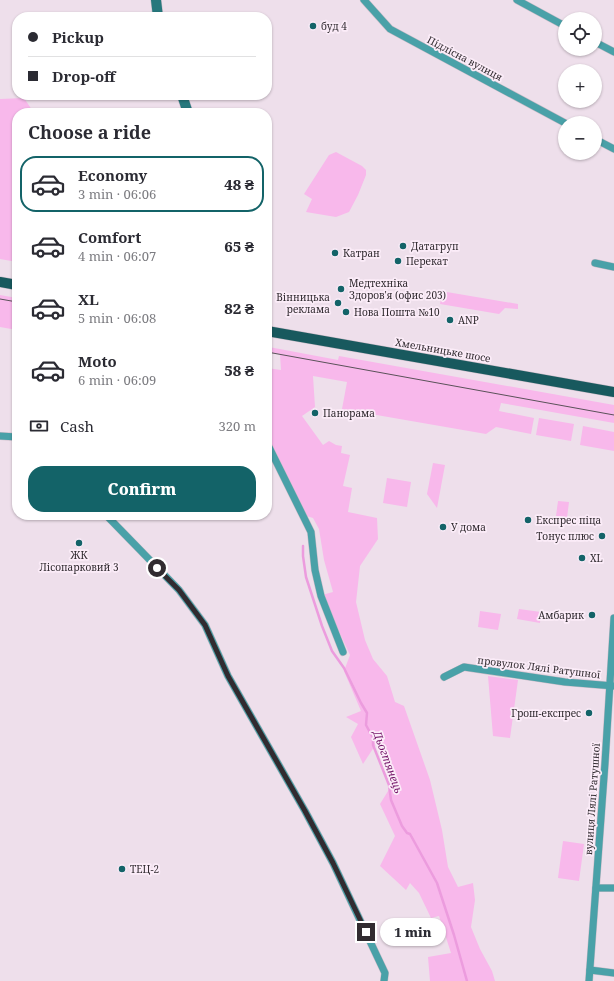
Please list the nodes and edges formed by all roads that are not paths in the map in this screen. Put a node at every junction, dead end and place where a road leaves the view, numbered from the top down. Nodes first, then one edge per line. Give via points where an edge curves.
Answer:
1 (156, 0) edge
2 (364, 0) edge
3 (517, 0) edge
4 (157, 12) edge
5 (558, 22) edge
6 (602, 46) edge
7 (614, 52) edge
8 (558, 119) edge
9 (602, 143) edge
10 (614, 149) edge
11 (595, 263) dead end
12 (614, 267) edge
13 (0, 282) edge
14 (12, 284) edge
15 (272, 332) edge
16 (614, 392) edge
17 (0, 436) edge
18 (12, 437) edge
19 (272, 453) edge
20 (111, 520) edge
21 (614, 618) edge
22 (343, 652) dead end
23 (444, 677) dead end
24 (612, 686) edge
25 (596, 888) junction
26 (614, 888) edge
27 (590, 970) junction
28 (614, 973) edge
29 (384, 981) edge
30 (589, 981) edge

1 - 4 main road
2 - 8 street, Підлісна вулиця via 390,29
3 - 5 street
6 - 7 street
9 - 10 street
11 - 12 street
13 - 14 main road
15 - 16 main road, Хмельницьке шосе
17 - 18 street
19 - 22 street via 311,532 321,596
20 - 29 street via 179,590 205,625 228,676 333,863 385,973
21 - 24 street, вулиця Лялі Ратушної
23 - 24 street, провулок Лялі Ратушної via 464,667 565,682
24 - 25 street, вулиця Лялі Ратушної
25 - 26 street
25 - 27 street, вулиця Лялі Ратушної
27 - 28 street
27 - 30 street, вулиця Лялі Ратушної

